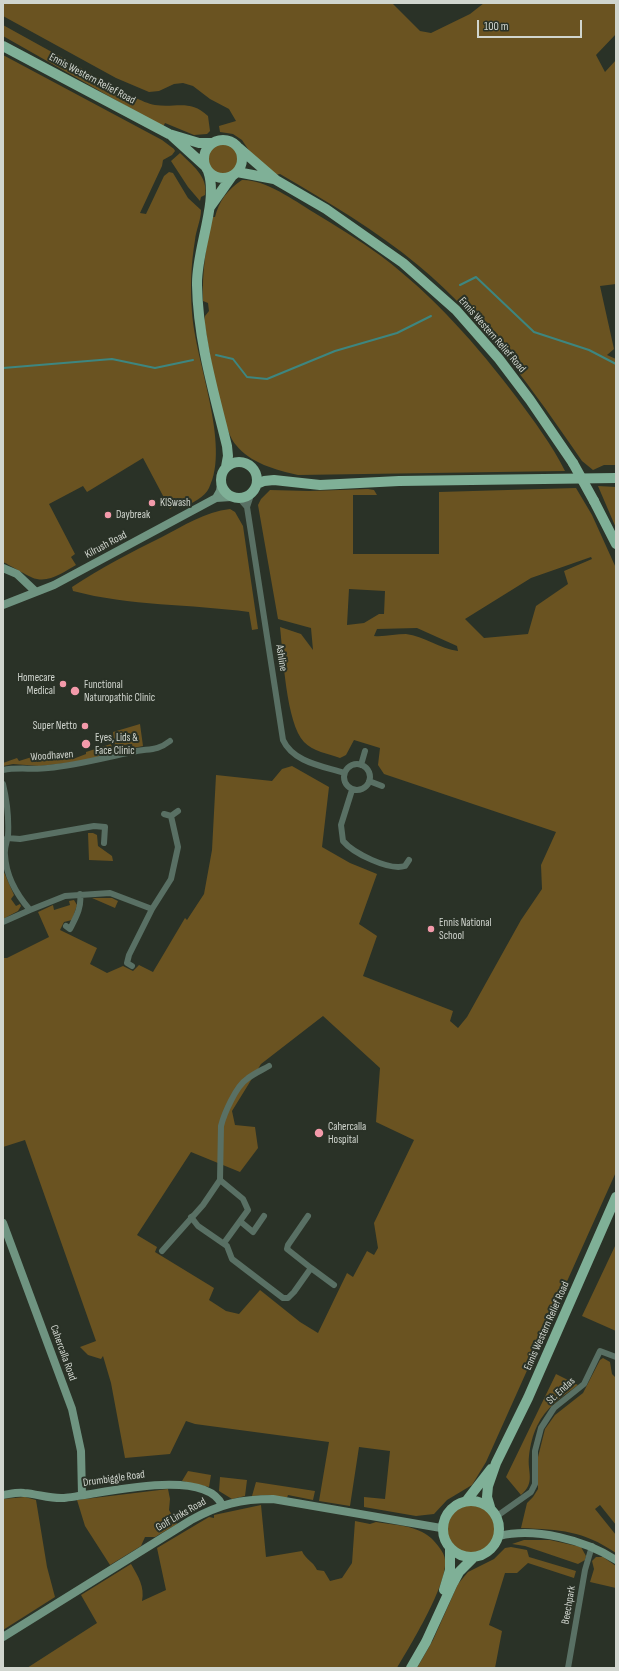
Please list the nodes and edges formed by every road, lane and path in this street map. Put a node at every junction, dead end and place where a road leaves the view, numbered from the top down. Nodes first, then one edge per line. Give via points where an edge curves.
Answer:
1 (3, 46) edge
2 (169, 134) junction
3 (213, 143) junction
4 (239, 148) junction
5 (207, 168) junction
6 (235, 174) junction
7 (276, 180) junction
8 (210, 208) junction
9 (227, 446) junction
10 (249, 466) junction
11 (226, 467) junction
12 (616, 478) edge
13 (285, 481) junction
14 (221, 484) junction
15 (257, 484) junction
16 (251, 495) junction
17 (216, 498) junction
18 (235, 498) junction
19 (247, 507) junction
20 (616, 544) edge
21 (3, 568) edge
22 (36, 592) junction
23 (3, 605) edge
24 (170, 741) dead end
25 (365, 751) dead end
26 (361, 765) junction
27 (3, 770) edge
28 (344, 773) junction
29 (369, 781) junction
30 (3, 784) edge
31 (382, 786) dead end
32 (352, 790) junction
33 (178, 811) dead end
34 (164, 814) dead end
35 (171, 816) junction
36 (8, 838) junction
37 (104, 843) dead end
38 (409, 860) dead end
39 (80, 894) junction
40 (152, 909) junction
41 (30, 910) junction
42 (3, 922) edge
43 (66, 926) dead end
44 (132, 966) dead end
45 (269, 1066) dead end
46 (220, 1180) junction
47 (616, 1197) edge
48 (264, 1216) dead end
49 (308, 1216) dead end
50 (191, 1217) junction
51 (241, 1222) junction
52 (3, 1224) edge
53 (224, 1243) junction
54 (162, 1251) dead end
55 (311, 1268) junction
56 (334, 1285) dead end
57 (616, 1357) edge
58 (496, 1463) junction
59 (3, 1495) edge
60 (82, 1495) junction
61 (467, 1500) junction
62 (222, 1505) junction
63 (490, 1507) junction
64 (496, 1516) junction
65 (441, 1528) junction
66 (498, 1536) junction
67 (592, 1546) junction
68 (450, 1549) junction
69 (474, 1557) junction
70 (616, 1560) edge
71 (439, 1610) junction
72 (3, 1637) edge
73 (411, 1668) edge
74 (568, 1668) edge

1 - 2 main road, Ennis Western Relief Road
2 - 3 main road, Ennis Western Relief Road via 199,143
2 - 5 main road, Ennis Western Relief Road
3 - 4 main road via 225,140
3 - 5 main road via 205,153
4 - 6 main road via 242,161
4 - 7 main road, Ennis Western Relief Road
5 - 6 main road via 219,178
5 - 8 main road via 212,182
6 - 7 main road, Ennis Western Relief Road
6 - 8 main road
7 - 20 main road, Ennis Western Relief Road, bridge via 326,209 376,243 403,263 456,310 499,359 530,400 573,463
8 - 9 main road via 199,257 198,310 203,346
9 - 10 main road via 233,455
9 - 11 main road
10 - 11 main road via 235,462
10 - 13 main road via 260,473
10 - 15 main road via 257,475
11 - 14 main road via 222,472
12 - 13 main road via 399,481 320,485
13 - 15 main road via 264,481
14 - 17 main road
14 - 18 main road via 224,492
15 - 16 main road
16 - 18 main road
16 - 19 street, Ashline
17 - 18 main road, Kilrush Road
17 - 22 main road, Kilrush Road via 78,573
18 - 19 street
19 - 28 street, Ashline via 282,740 298,758
21 - 22 main road via 17,574
22 - 23 main road, Kilrush Road
24 - 27 street, Woodhaven via 160,748 134,751 86,764 39,769 15,767
25 - 26 street
26 - 28 street via 352,765
26 - 29 street via 368,772
28 - 32 street via 345,783
29 - 31 street
29 - 32 street via 361,789
30 - 36 street
32 - 38 street via 341,825 343,841 353,851 393,867 405,866
33 - 35 street
34 - 35 street
35 - 40 street via 178,847 175,864 170,880
36 - 37 street via 20,839 105,826
36 - 41 street via 4,853 10,878 19,897
39 - 40 street via 110,893
39 - 41 street via 65,896
39 - 43 street via 78,913 70,928
40 - 44 street via 126,963
41 - 42 street
45 - 46 street via 246,1079 223,1119
46 - 50 street
46 - 51 street via 247,1205 248,1210
47 - 58 main road, Ennis Western Relief Road via 528,1398
48 - 51 street via 253,1232
49 - 55 street via 287,1249
50 - 53 street via 207,1233
50 - 54 street
51 - 53 street
52 - 60 main road, Cahercalla Road via 72,1409 81,1451
53 - 55 street via 232,1259 283,1298 288,1298 294,1292
55 - 56 street
57 - 64 street, St. Endas via 600,1351 584,1384 554,1408 541,1428 535,1451 535,1484 531,1492
58 - 61 main road, Ennis Western Relief Road
58 - 63 main road, Ennis Western Relief Road via 488,1486 487,1497
59 - 60 main road, Drumbiggle Road via 23,1493 63,1498
60 - 62 main road, Drumbiggle Road via 152,1485 176,1485 212,1492
61 - 63 main road via 481,1502
61 - 65 main road via 454,1506 445,1516
62 - 65 main road, Golf Links Road via 251,1499 273,1499
62 - 72 main road, Golf Links Road via 192,1520
63 - 64 main road
64 - 66 main road via 500,1527
65 - 68 main road
66 - 67 main road via 539,1534
66 - 69 main road via 492,1548 483,1555
67 - 70 main road
67 - 74 street, Beechpark via 585,1570
68 - 69 main road via 462,1556
68 - 71 main road via 450,1570
69 - 71 main road via 459,1572
71 - 73 main road via 426,1642

